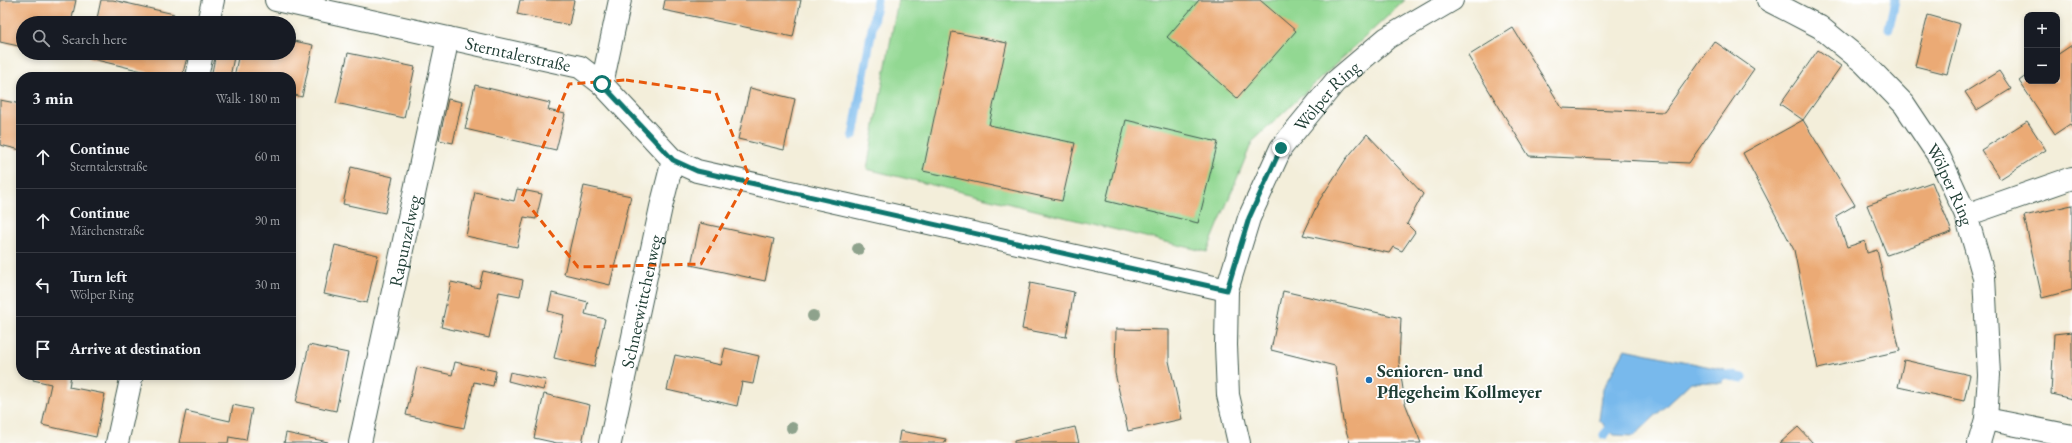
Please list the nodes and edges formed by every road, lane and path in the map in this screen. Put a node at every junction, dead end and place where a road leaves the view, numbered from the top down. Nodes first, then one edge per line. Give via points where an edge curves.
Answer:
1 (213, 0) edge
2 (276, 0) edge
3 (620, 0) edge
4 (1452, 0) edge
5 (1768, 0) edge
6 (210, 16) edge
7 (448, 38) junction
8 (201, 60) edge
9 (198, 72) edge
10 (602, 84) junction
11 (673, 160) junction
12 (2072, 178) edge
13 (1966, 215) junction
14 (1227, 290) junction
15 (131, 380) edge
16 (1986, 419) junction
17 (2072, 436) edge
18 (117, 443) edge
19 (360, 443) edge
20 (610, 443) edge
21 (1239, 443) edge
22 (1979, 443) edge

1 - 6 street
2 - 7 street, Sterntalerstraße
3 - 10 street
4 - 14 street, Wölper Ring via 1387,38 1335,82 1281,148 1249,218
5 - 13 street, Wölper Ring via 1820,27 1864,63 1904,104 1940,158
7 - 10 street, Sterntalerstraße via 580,67
7 - 19 street, Rapunzelweg
8 - 9 street
10 - 11 street, Sterntalerstraße
11 - 14 street, Sterntalerstraße via 697,171
11 - 20 street, Schneewittchenweg
12 - 13 street
13 - 16 street, Wölper Ring via 1984,277 1989,375
14 - 21 street, Wölper Ring via 1228,396
15 - 18 street
16 - 17 street
16 - 22 street, Wölper Ring

